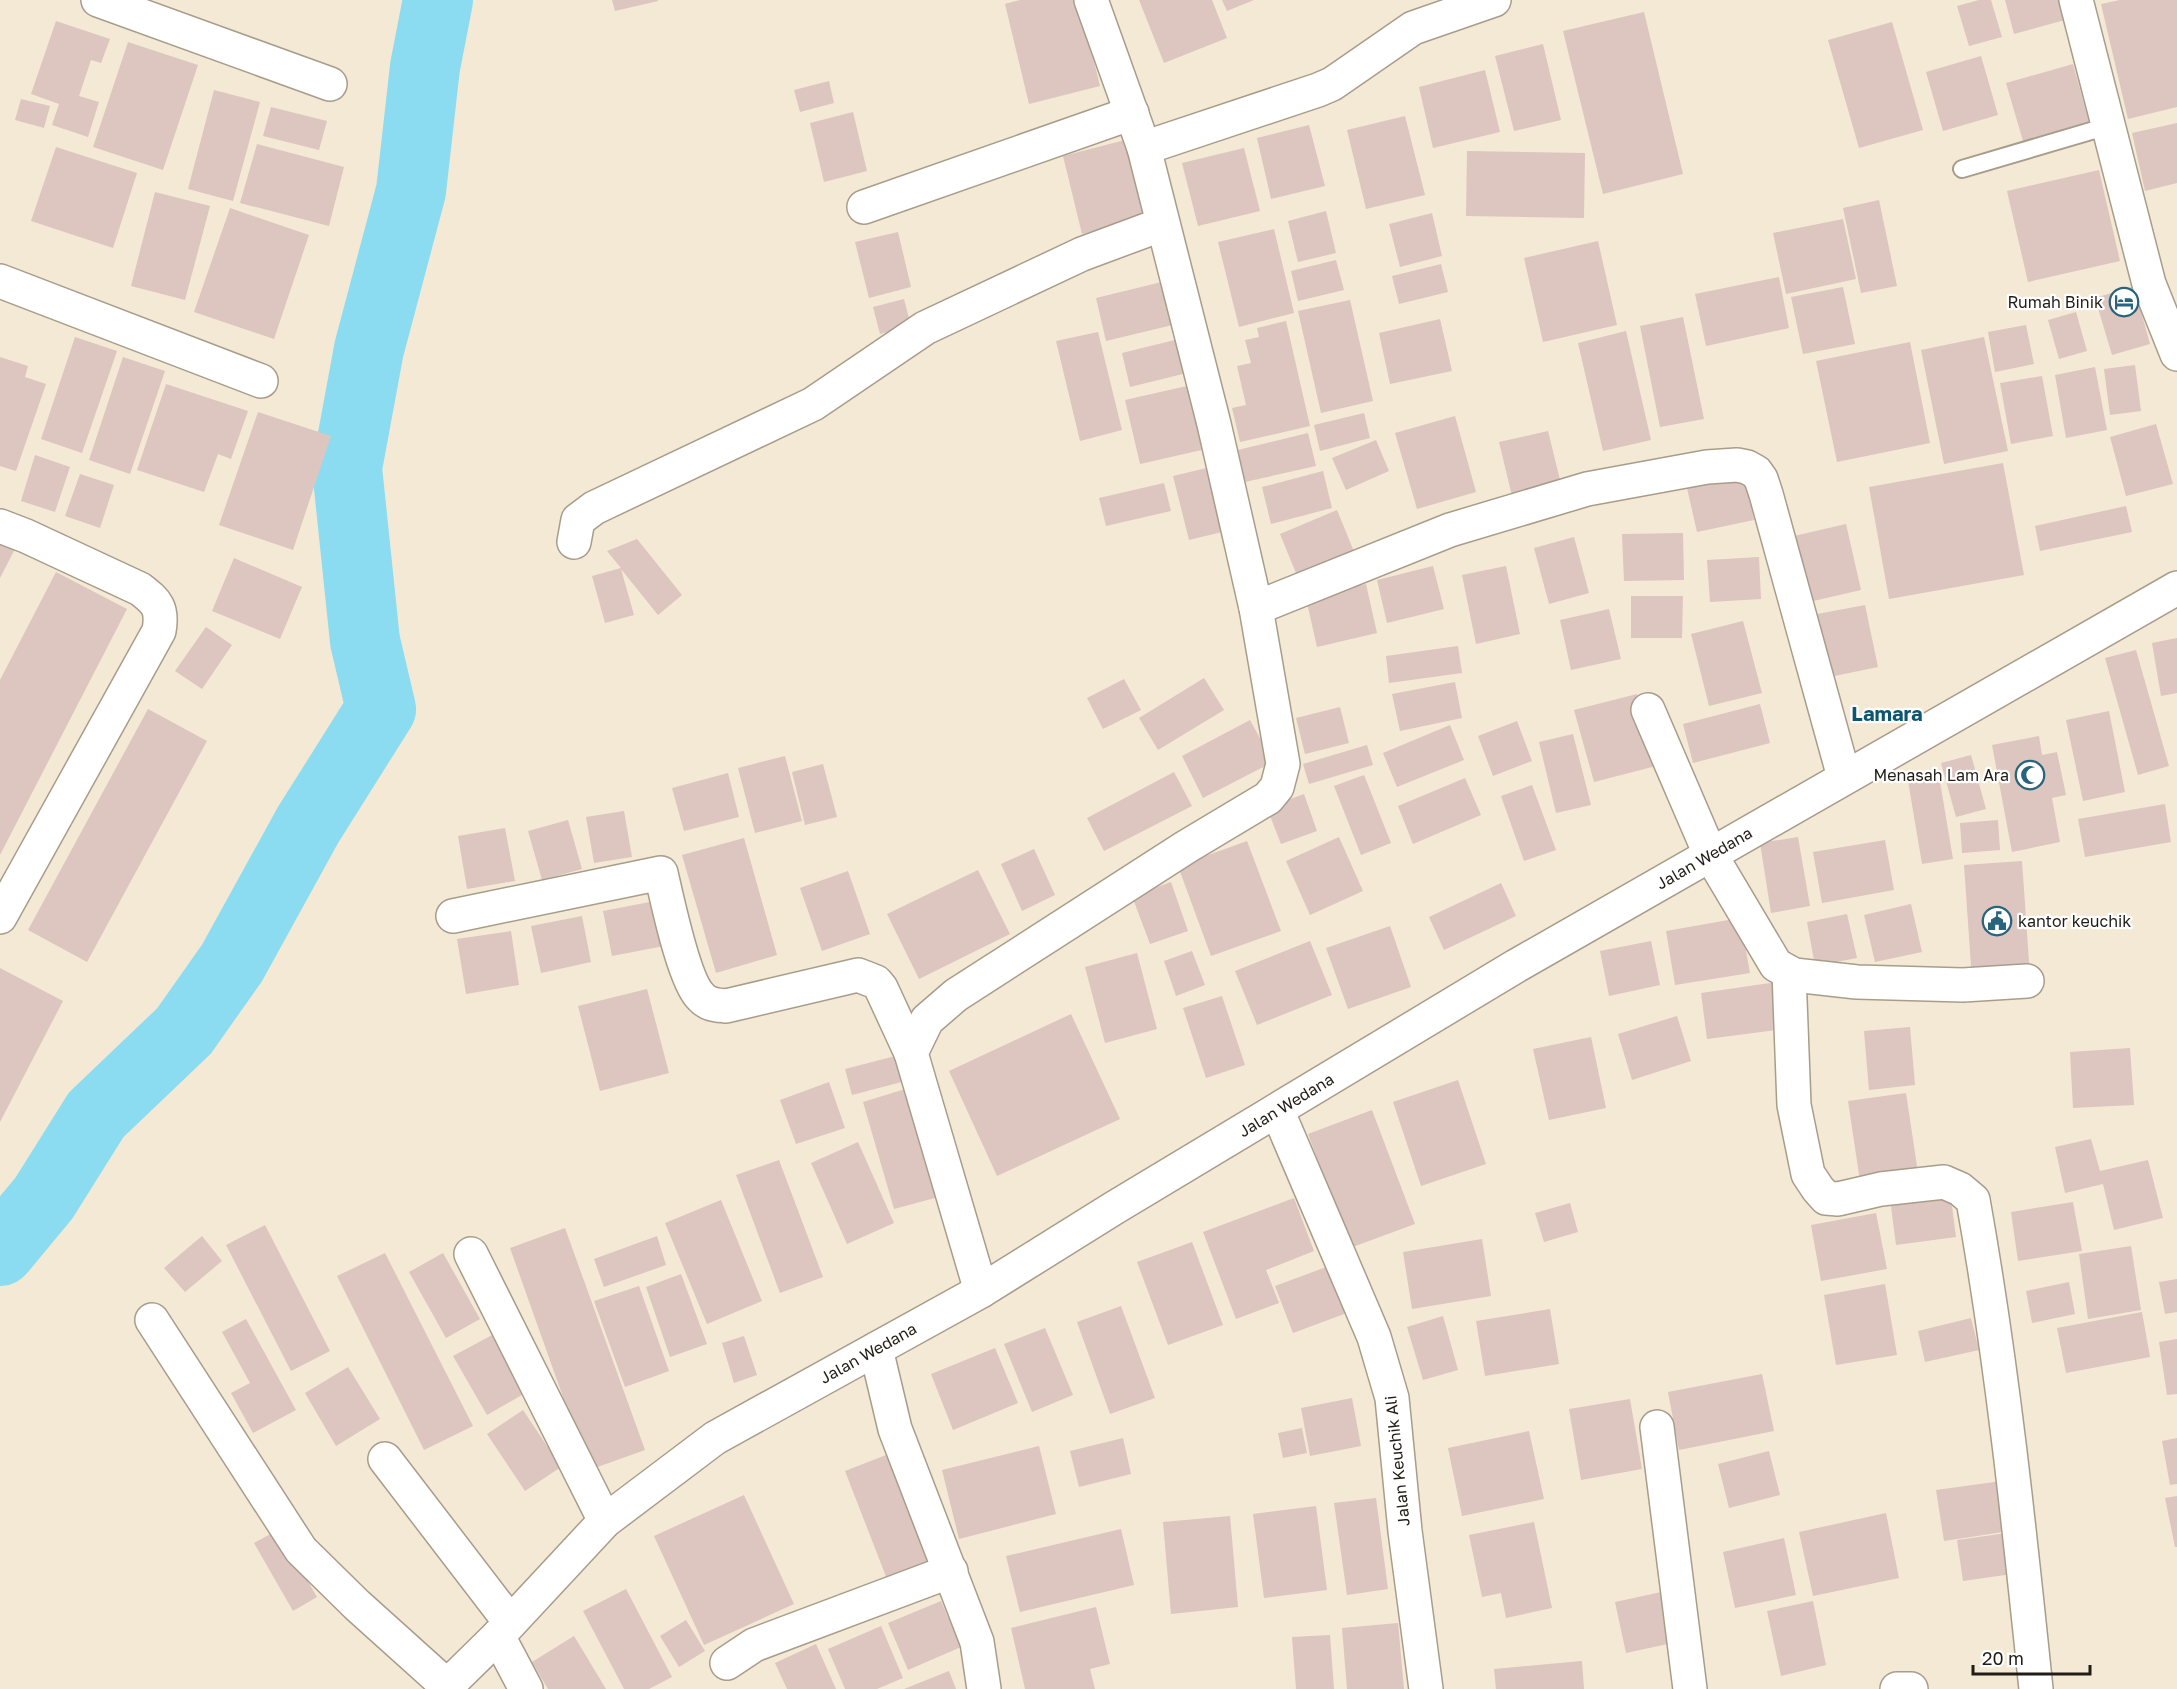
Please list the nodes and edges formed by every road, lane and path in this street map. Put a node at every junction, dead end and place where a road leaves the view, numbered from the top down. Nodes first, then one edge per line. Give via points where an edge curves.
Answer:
1 (98, 0) edge
2 (1091, 0) edge
3 (1494, 0) edge
4 (2076, 0) edge
5 (330, 84) dead end
6 (1132, 113) junction
7 (2108, 126) junction
8 (1144, 148) junction
9 (1962, 169) dead end
10 (864, 207) dead end
11 (1163, 224) junction
12 (0, 281) edge
13 (2177, 354) edge
14 (261, 381) dead end
15 (0, 526) edge
16 (574, 542) dead end
17 (2177, 588) edge
18 (1256, 608) junction
19 (1648, 710) dead end
20 (1844, 777) junction
21 (1710, 854) junction
22 (453, 916) dead end
23 (0, 917) edge
24 (1789, 973) junction
25 (2027, 981) dead end
26 (911, 1053) junction
27 (1277, 1110) junction
28 (471, 1254) dead end
29 (981, 1291) junction
30 (152, 1320) dead end
31 (876, 1349) junction
32 (1657, 1427) dead end
33 (385, 1459) dead end
34 (605, 1521) junction
35 (951, 1570) junction
36 (504, 1629) junction
37 (727, 1663) dead end
38 (446, 1688) edge
39 (526, 1689) edge
40 (984, 1689) edge
41 (1426, 1689) edge
42 (1690, 1689) edge
43 (1897, 1689) edge
44 (1911, 1689) edge
45 (2036, 1689) edge

1 - 5 street
2 - 6 street
3 - 8 street via 1413,28 1332,84
4 - 7 street
6 - 8 street
6 - 10 street
7 - 9 lane
7 - 13 street via 2149,284
8 - 11 street
11 - 16 street via 1082,254 925,328 813,404 594,508 578,520
11 - 18 street
12 - 14 street
15 - 23 street via 140,589 155,601 160,622 159,631
17 - 20 street, Jalan Wedana
18 - 20 street via 1450,530 1503,513 1587,489 1707,467 1747,467 1761,479 1766,494
18 - 26 street via 1280,742 1282,764 1277,787 1268,798 956,995 927,1020
19 - 21 street
20 - 21 street, Jalan Wedana
21 - 24 street via 1776,965
21 - 27 street, Jalan Wedana
22 - 26 street via 661,873 682,955 702,999 726,1006 858,975 881,988
24 - 25 street via 1857,982 1963,985
24 - 45 street via 1794,1105 1808,1174 1818,1189 1826,1198 1838,1199 1881,1189 1944,1182 1973,1200 2015,1489
26 - 29 street
27 - 29 street, Jalan Wedana
27 - 41 street, Jalan Keuchik Ali via 1374,1336 1392,1398
28 - 34 street
29 - 31 street, Jalan Wedana
30 - 38 street via 301,1550
31 - 34 street, Jalan Wedana via 715,1438
31 - 35 street via 896,1429
32 - 42 street
33 - 36 street
34 - 36 street, Jalan Wedana
35 - 37 street via 754,1644
35 - 40 street via 976,1642
36 - 38 street, Jalan Wedana
36 - 39 street
43 - 44 street

